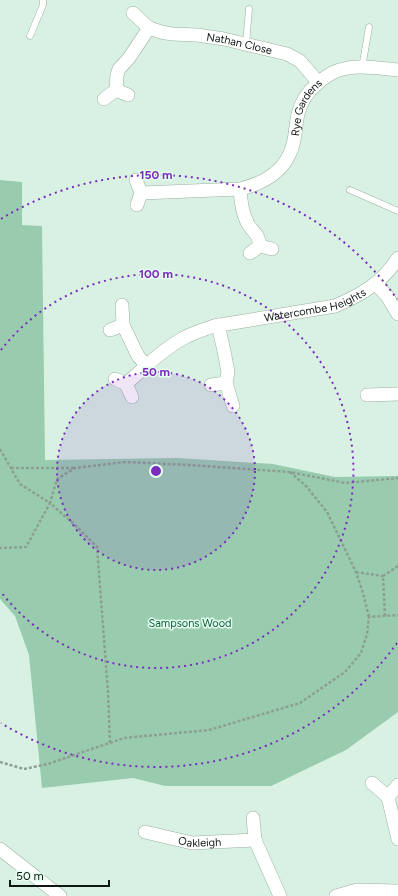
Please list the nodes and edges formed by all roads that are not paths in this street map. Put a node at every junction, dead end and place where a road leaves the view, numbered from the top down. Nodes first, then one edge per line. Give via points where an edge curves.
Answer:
1 (43, 0) edge
2 (249, 9) dead end
3 (133, 13) dead end
4 (149, 28) junction
5 (369, 28) dead end
6 (30, 36) dead end
7 (246, 44) junction
8 (362, 68) junction
9 (398, 70) edge
10 (318, 82) junction
11 (116, 90) junction
12 (128, 95) dead end
13 (104, 99) dead end
14 (136, 180) dead end
15 (240, 189) junction
16 (350, 190) dead end
17 (398, 211) edge
18 (272, 249) dead end
19 (398, 258) edge
20 (376, 284) junction
21 (122, 304) dead end
22 (398, 314) edge
23 (123, 325) junction
24 (218, 325) junction
25 (110, 330) dead end
26 (146, 365) junction
27 (226, 383) junction
28 (212, 385) dead end
29 (398, 394) edge
30 (367, 395) dead end
31 (132, 397) dead end
32 (233, 406) dead end
33 (372, 783) dead end
34 (398, 785) edge
35 (388, 797) junction
36 (253, 818) dead end
37 (145, 832) dead end
38 (398, 839) edge
39 (255, 840) junction
40 (0, 849) edge
41 (398, 891) edge
42 (356, 893) edge
43 (60, 896) edge
44 (280, 896) edge
45 (336, 896) edge

1 - 6 lane via 44,5
2 - 7 lane
3 - 4 street, Nathan Close
4 - 7 street, Nathan Close via 172,34 197,35
4 - 11 street via 119,69
5 - 8 lane
7 - 10 street, Nathan Close via 287,54 300,61
8 - 9 street, Rye Gardens
8 - 10 street, Rye Gardens via 348,68 332,73
10 - 15 street, Rye Gardens via 302,101 294,142 283,164 276,173 264,181
11 - 12 street
11 - 13 street
14 - 15 street, Rye Gardens via 139,199
15 - 18 street via 244,215 258,237 255,249
16 - 17 lane
19 - 20 street, Watercombe Heights
20 - 22 street via 388,296
20 - 24 street, Watercombe Heights via 335,306
21 - 23 street
23 - 25 street
23 - 26 street via 138,356
24 - 26 street, Watercombe Heights via 182,339
24 - 27 street via 228,372
26 - 31 street, Watercombe Heights via 121,381
27 - 28 street
27 - 32 street
29 - 30 street
33 - 35 street
34 - 35 street
35 - 38 street
36 - 39 street
37 - 39 street, Oakleigh via 192,842
39 - 44 street
40 - 43 street
41 - 42 street
42 - 45 street

